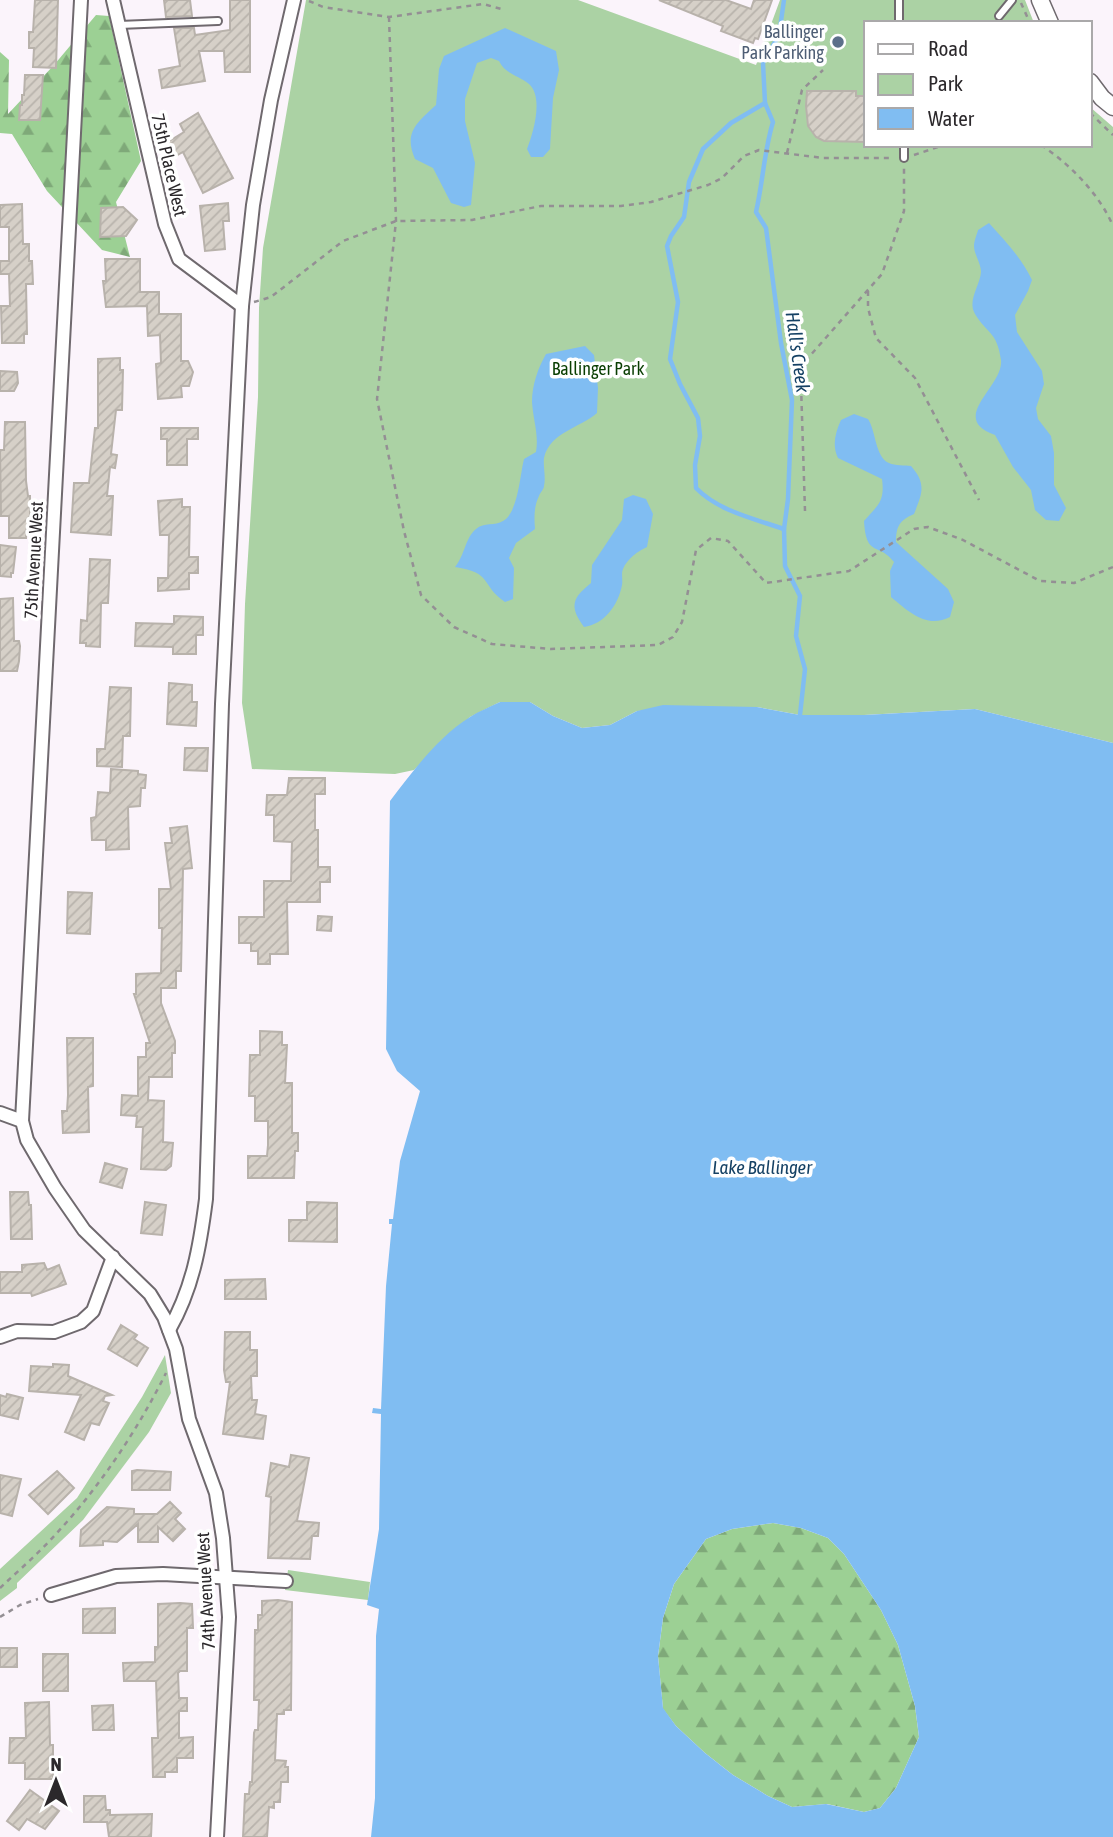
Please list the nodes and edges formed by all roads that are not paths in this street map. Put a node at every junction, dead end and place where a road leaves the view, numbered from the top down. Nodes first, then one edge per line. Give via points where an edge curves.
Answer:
1 (81, 0) edge
2 (113, 0) edge
3 (294, 0) edge
4 (899, 0) edge
5 (1012, 0) edge
6 (1040, 0) edge
7 (999, 16) dead end
8 (218, 21) dead end
9 (899, 21) edge
10 (1049, 21) edge
11 (119, 25) junction
12 (1092, 85) edge
13 (1113, 107) edge
14 (904, 147) edge
15 (904, 158) road end
16 (242, 306) junction
17 (0, 1113) edge
18 (22, 1121) junction
19 (113, 1258) junction
20 (169, 1330) junction
21 (0, 1337) edge
22 (225, 1576) junction
23 (286, 1581) dead end
24 (51, 1595) road end
25 (218, 1837) edge

1 - 18 street, 75th Avenue West
2 - 11 street, 75th Place West
3 - 16 street via 253,205
4 - 9 lane
5 - 7 lane
6 - 10 street
8 - 11 lane
11 - 16 street, 75th Place West via 164,224 179,259
12 - 13 street
14 - 15 lane
16 - 20 street via 222,704 206,1199 197,1261 187,1296
17 - 18 street
18 - 19 street, 74th Avenue West via 27,1140 55,1188 84,1230
19 - 20 street, 74th Avenue West via 150,1294
19 - 21 street via 93,1311 81,1322 54,1332 16,1331
20 - 22 street, 74th Avenue West via 189,1419 216,1493
22 - 23 street
22 - 24 street via 116,1576
22 - 25 street, 74th Avenue West via 229,1617

